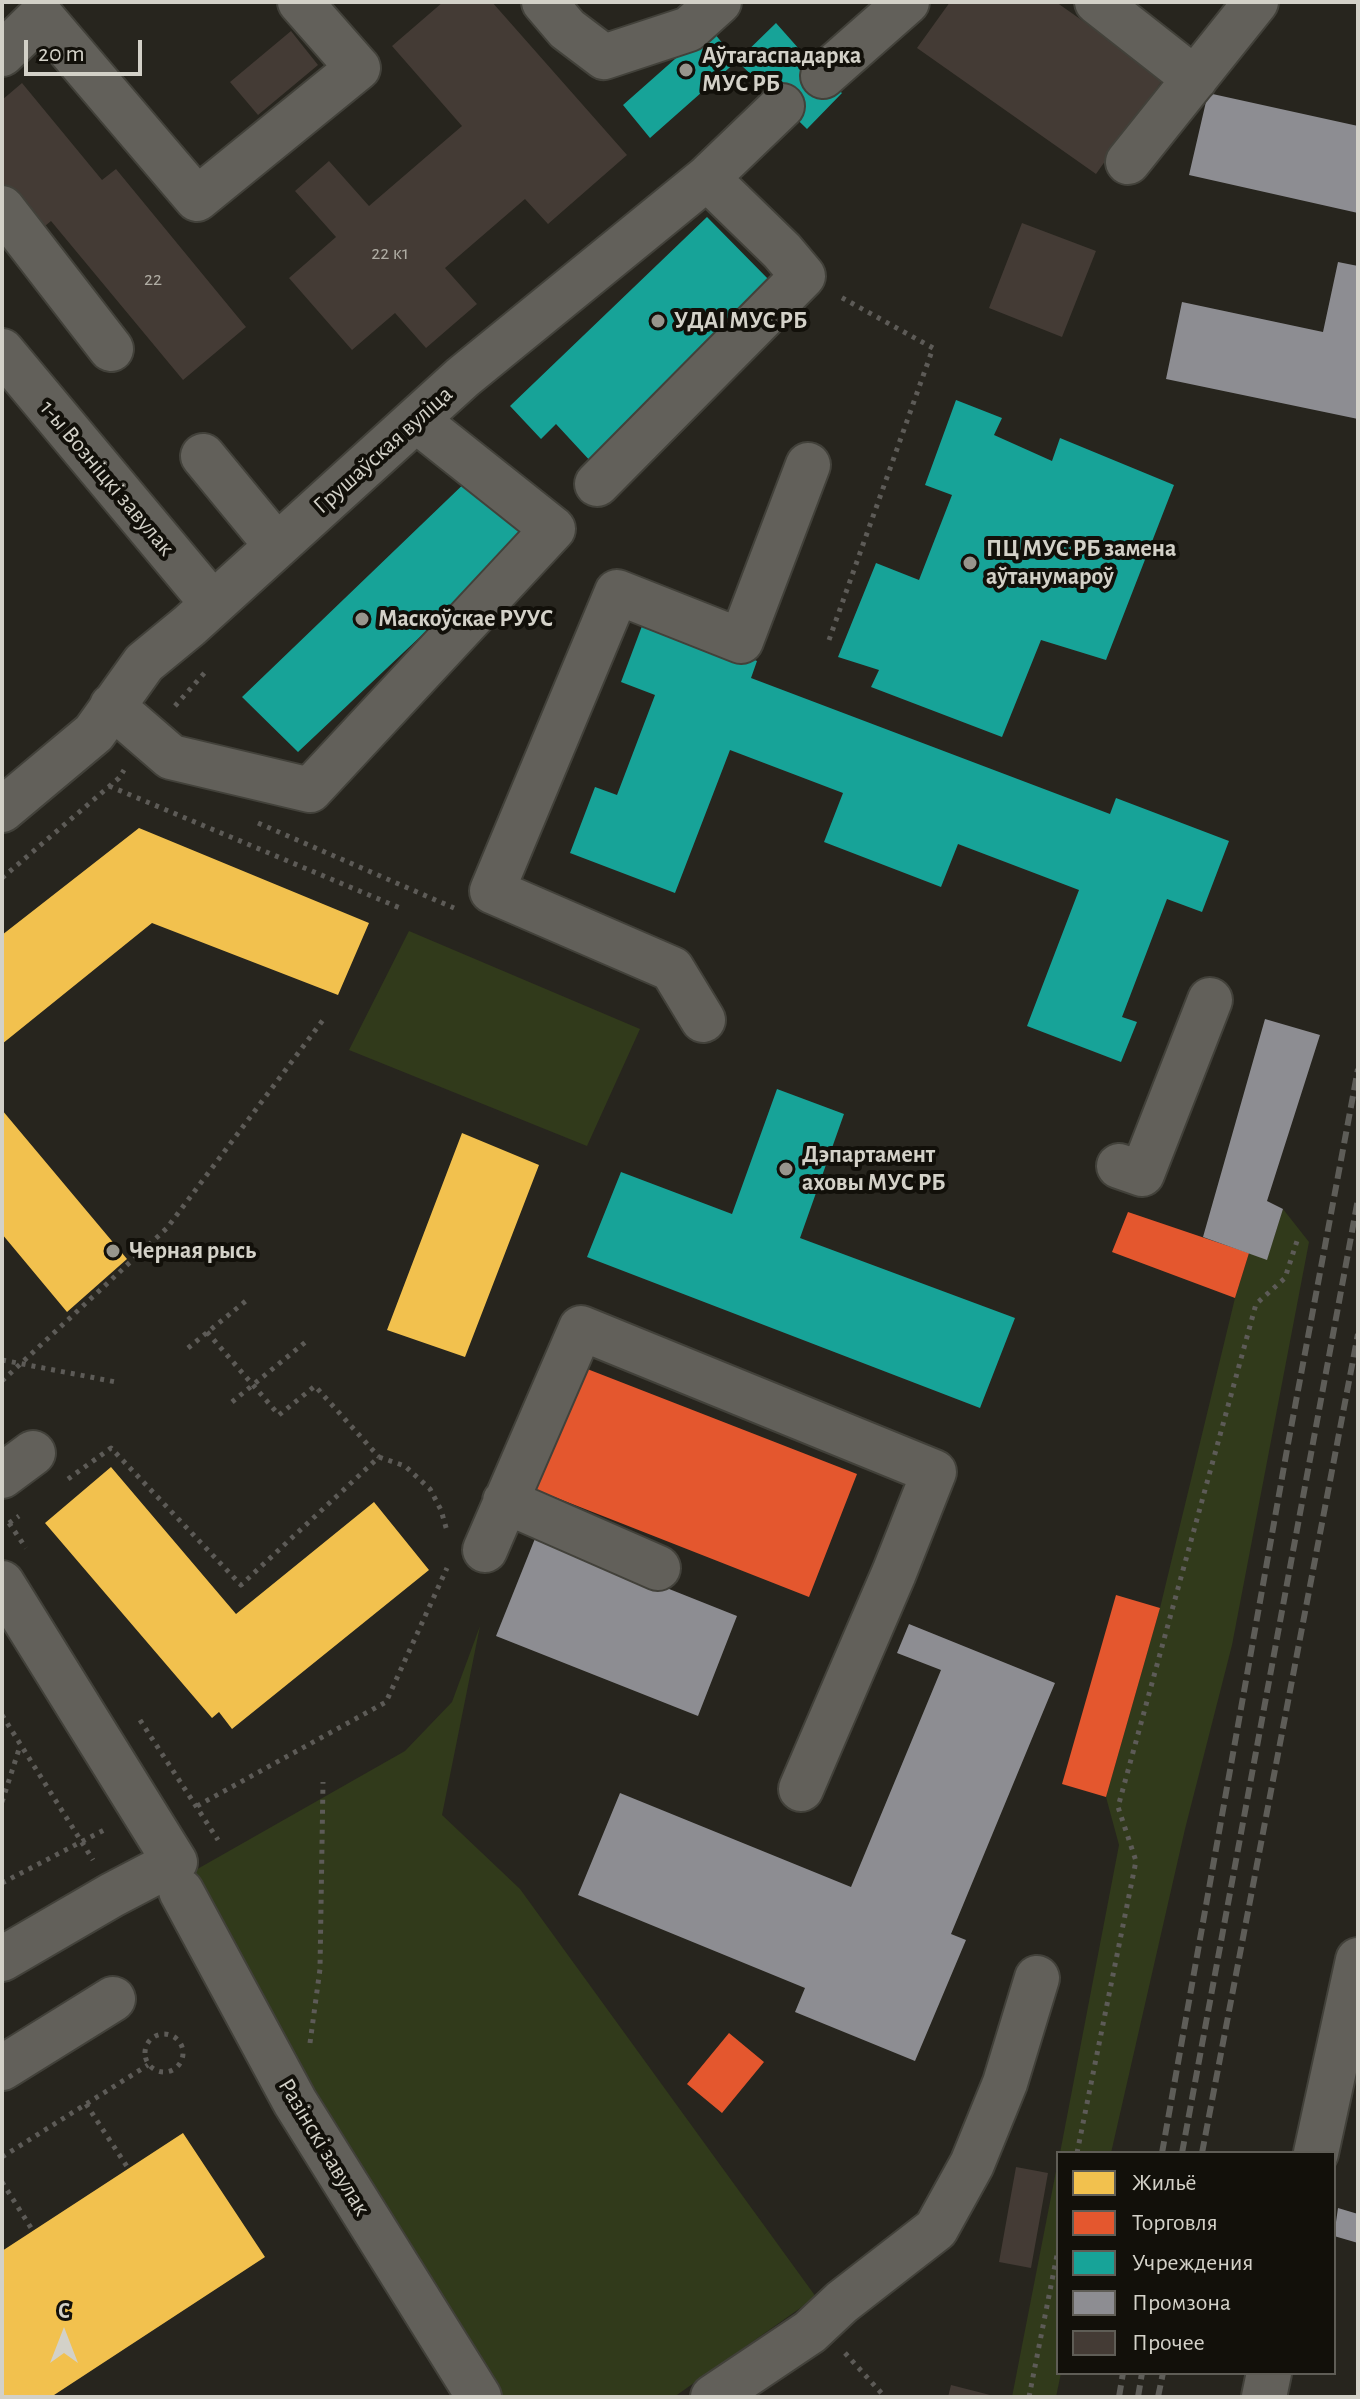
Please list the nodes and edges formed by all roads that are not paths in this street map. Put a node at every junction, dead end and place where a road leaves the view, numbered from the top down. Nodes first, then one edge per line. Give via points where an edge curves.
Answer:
1 (300, 2) edge
2 (544, 2) edge
3 (719, 2) edge
4 (907, 2) edge
5 (1097, 2) edge
6 (1256, 2) edge
7 (48, 9) edge
8 (2, 54) edge
9 (823, 76) dead end
10 (1195, 79) junction
11 (782, 106) dead end
12 (1128, 162) dead end
13 (707, 178) junction
14 (2, 208) edge
15 (111, 349) dead end
16 (2, 351) edge
17 (416, 420) junction
18 (203, 456) dead end
19 (808, 465) dead end
20 (597, 484) dead end
21 (277, 546) junction
22 (213, 604) junction
23 (112, 706) junction
24 (2, 810) edge
25 (1210, 1000) dead end
26 (703, 1020) dead end
27 (1119, 1166) dead end
28 (505, 1501) junction
29 (461, 1548) road end
30 (658, 1568) dead end
31 (2, 1583) edge
32 (801, 1789) dead end
33 (178, 1876) junction
34 (2, 1959) edge
35 (1358, 1960) edge
36 (1037, 1978) dead end
37 (113, 1999) dead end
38 (2, 2068) edge
39 (1316, 2151) edge
40 (1269, 2375) edge
41 (479, 2397) edge
42 (713, 2397) edge
43 (1264, 2397) edge

1 - 7 street via 358,68 197,199
2 - 3 street via 567,29 604,57 689,29
4 - 9 street
5 - 10 street
6 - 10 street
7 - 8 street
10 - 12 street
11 - 13 street, Грушаўская вуліца
13 - 17 street, Грушаўская вуліца
13 - 20 street via 803,276
14 - 15 street
16 - 22 street, 1-ы Возніцкі завулак
17 - 21 street, Грушаўская вуліца
17 - 23 street via 553,529 310,790 171,757
18 - 21 street
19 - 26 street via 741,641 617,592 492,891 672,969
21 - 22 street, Грушаўская вуліца
22 - 23 street, Грушаўская вуліца via 144,663
23 - 24 street, Грушаўская вуліца via 94,733
25 - 27 street via 1142,1174
28 - 29 street
28 - 30 street
28 - 32 street via 581,1328 934,1472
31 - 33 street, Разінскі завулак
33 - 34 street via 112,1895
33 - 41 street, Разінскі завулак via 295,2102
35 - 39 street
36 - 42 street via 989,2123 936,2229 810,2332
37 - 38 street
40 - 43 street

